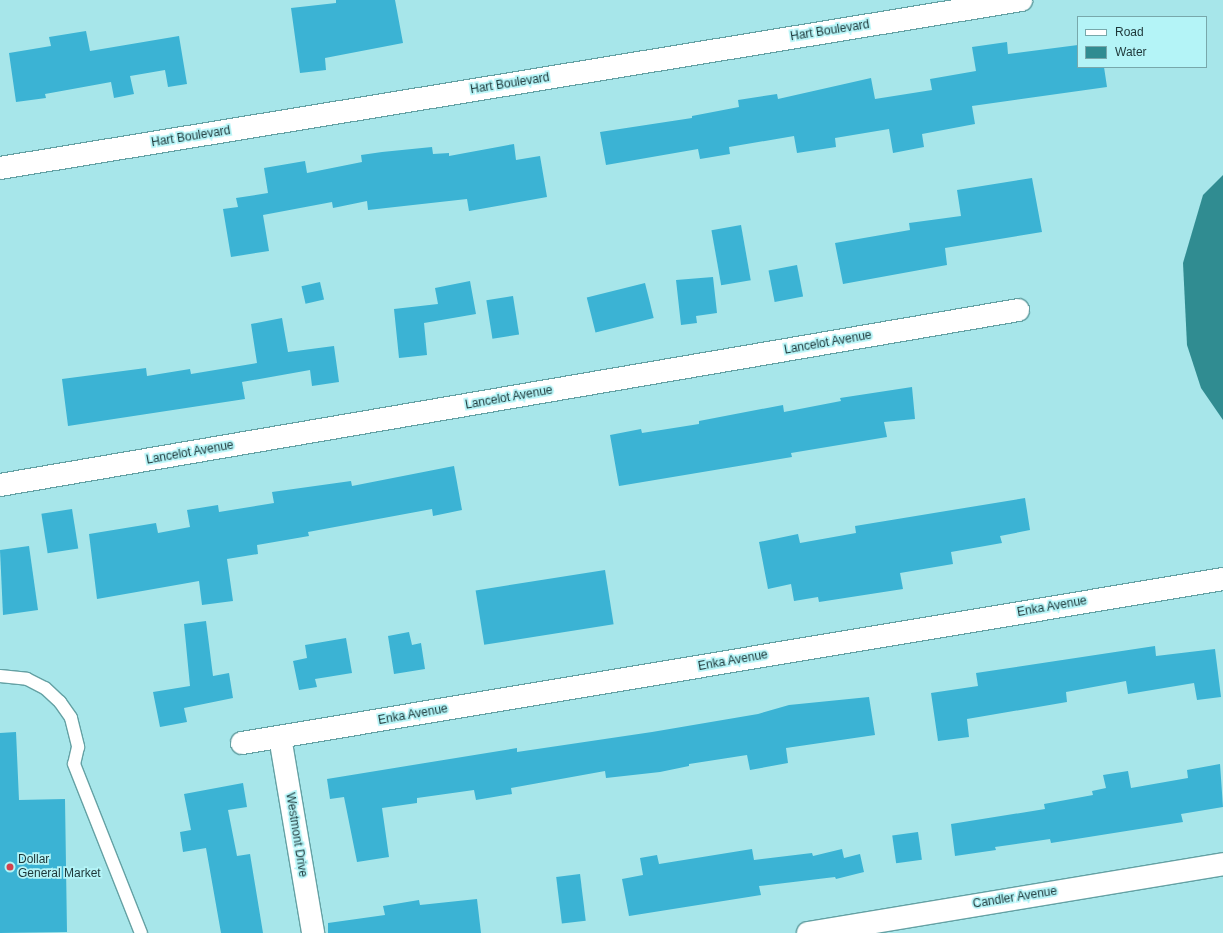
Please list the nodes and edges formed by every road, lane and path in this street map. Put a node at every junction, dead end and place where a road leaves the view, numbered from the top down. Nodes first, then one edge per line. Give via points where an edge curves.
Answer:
1 (1021, 0) edge
2 (0, 168) edge
3 (1018, 310) dead end
4 (0, 485) edge
5 (1223, 579) edge
6 (0, 676) edge
7 (280, 737) junction
8 (242, 743) dead end
9 (1223, 864) edge
10 (141, 933) edge
11 (313, 933) edge
12 (808, 933) edge

1 - 2 street, Hart Boulevard
3 - 4 street, Lancelot Avenue
5 - 7 street, Enka Avenue
6 - 10 lane via 27,679 45,688 60,702 71,718 78,747 74,764
7 - 8 street, Enka Avenue
7 - 11 street, Westmont Drive
9 - 12 street, Candler Avenue

